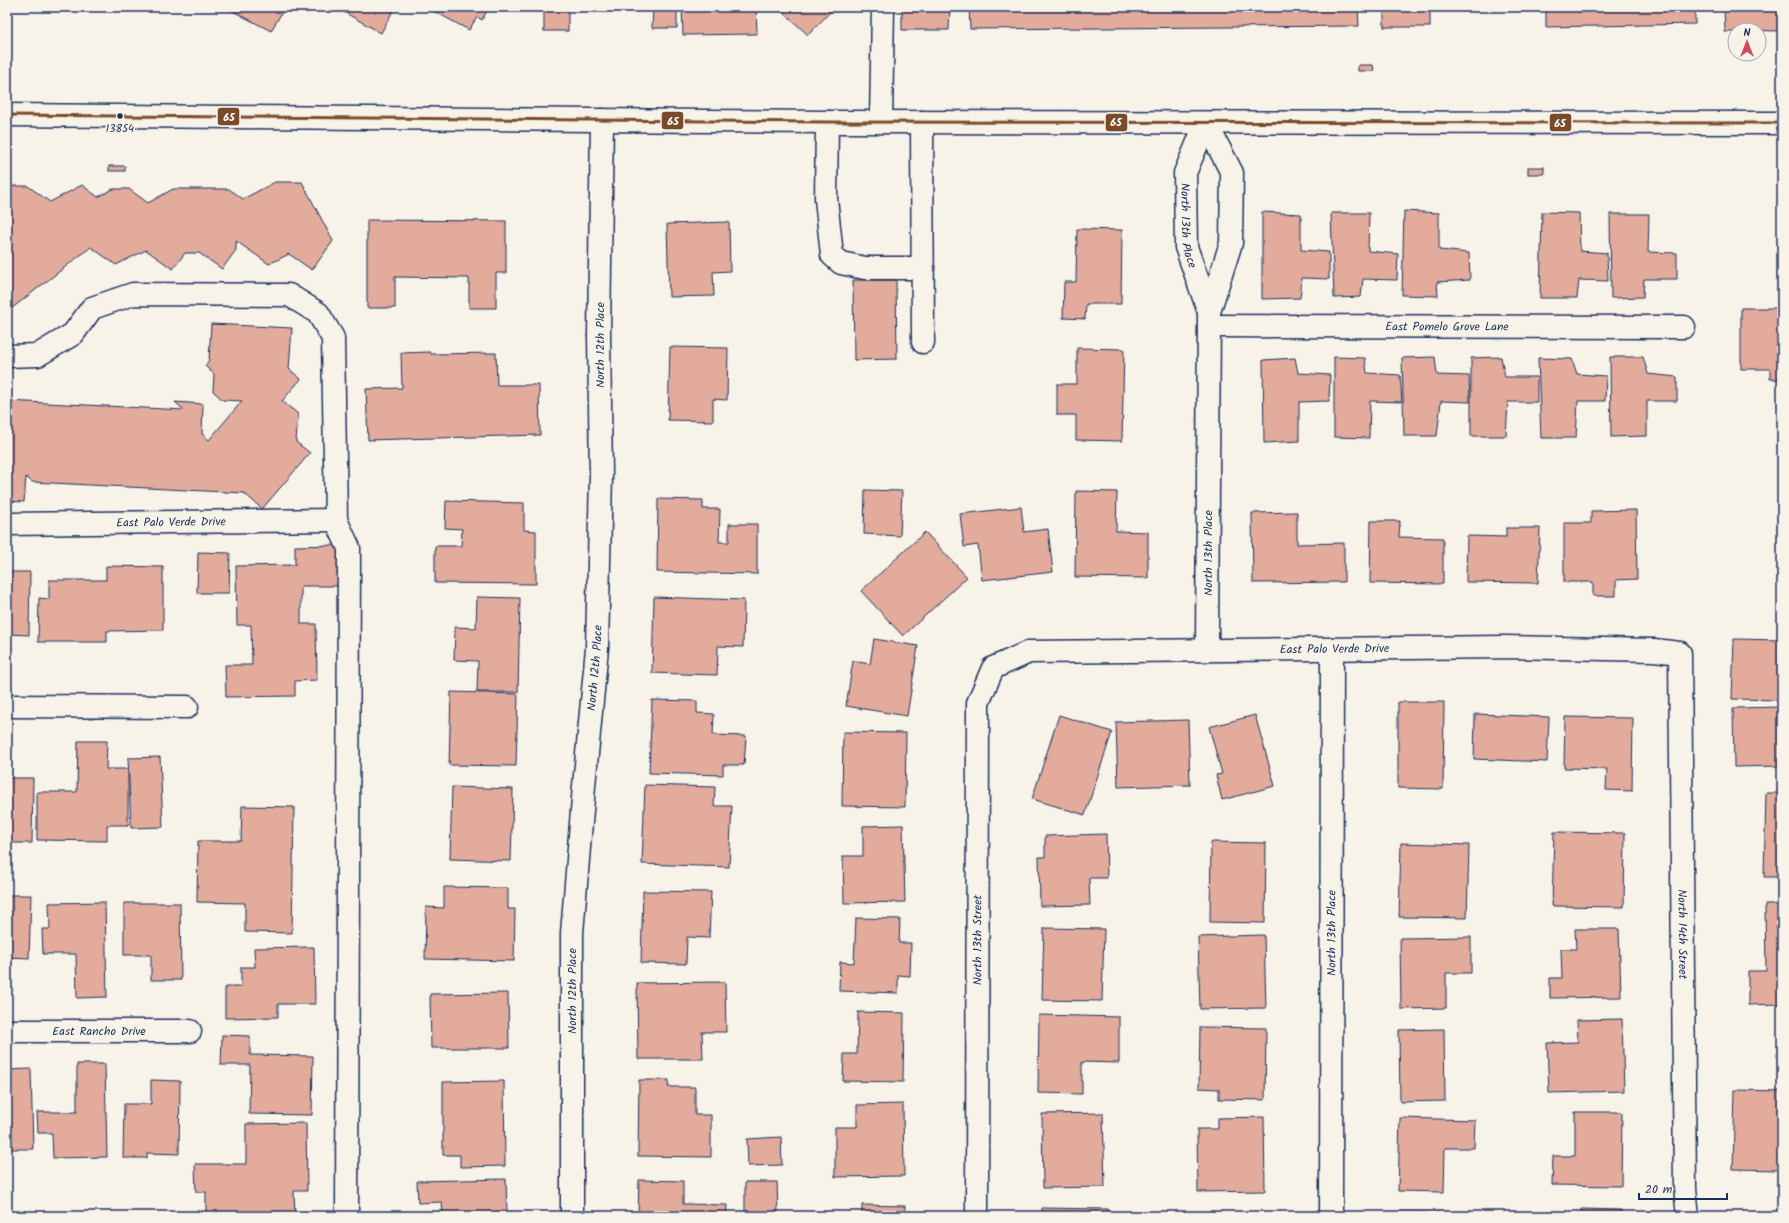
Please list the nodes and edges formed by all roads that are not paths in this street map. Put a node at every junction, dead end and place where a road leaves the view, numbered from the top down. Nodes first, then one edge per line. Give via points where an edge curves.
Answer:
1 (883, 7) edge
2 (7, 115) edge
3 (602, 120) junction
4 (881, 121) junction
5 (827, 122) junction
6 (922, 122) junction
7 (1206, 123) junction
8 (1782, 123) edge
9 (923, 268) junction
10 (1209, 319) junction
11 (1684, 327) dead end
12 (923, 342) dead end
13 (7, 356) edge
14 (336, 520) junction
15 (7, 524) edge
16 (1332, 649) junction
17 (1207, 650) junction
18 (1680, 653) joint
19 (993, 668) joint
20 (7, 706) edge
21 (187, 707) dead end
22 (7, 1030) edge
23 (190, 1030) dead end
24 (347, 1216) edge
25 (572, 1216) edge
26 (977, 1216) edge
27 (1331, 1216) edge
28 (1688, 1216) edge

1 - 4 street
2 - 3 street
3 - 5 street
3 - 25 street, North 12th Place via 599,336 601,475 597,648 572,933
4 - 5 street
4 - 6 street
5 - 9 street via 826,199 832,254 841,263 865,268
6 - 7 street
6 - 9 street
7 - 8 street
7 - 10 street, North 13th Place via 1185,173 1186,247
7 - 10 street, North 13th Place via 1232,173 1231,243
9 - 12 street
10 - 11 street, East Pomelo Grove Lane
10 - 17 street, North 13th Place
13 - 14 street via 38,355 73,334 92,308 132,294 289,295 318,313 333,338
14 - 15 street, East Palo Verde Drive
14 - 24 street via 349,548
16 - 17 street, East Palo Verde Drive
16 - 18 street, East Palo Verde Drive via 1505,647 1654,650
16 - 27 street, North 13th Place
17 - 19 street, East Palo Verde Drive via 1029,652
18 - 28 street, North 14th Street via 1685,1188
19 - 26 street, North 13th Street via 978,703
20 - 21 street
22 - 23 street, East Rancho Drive

